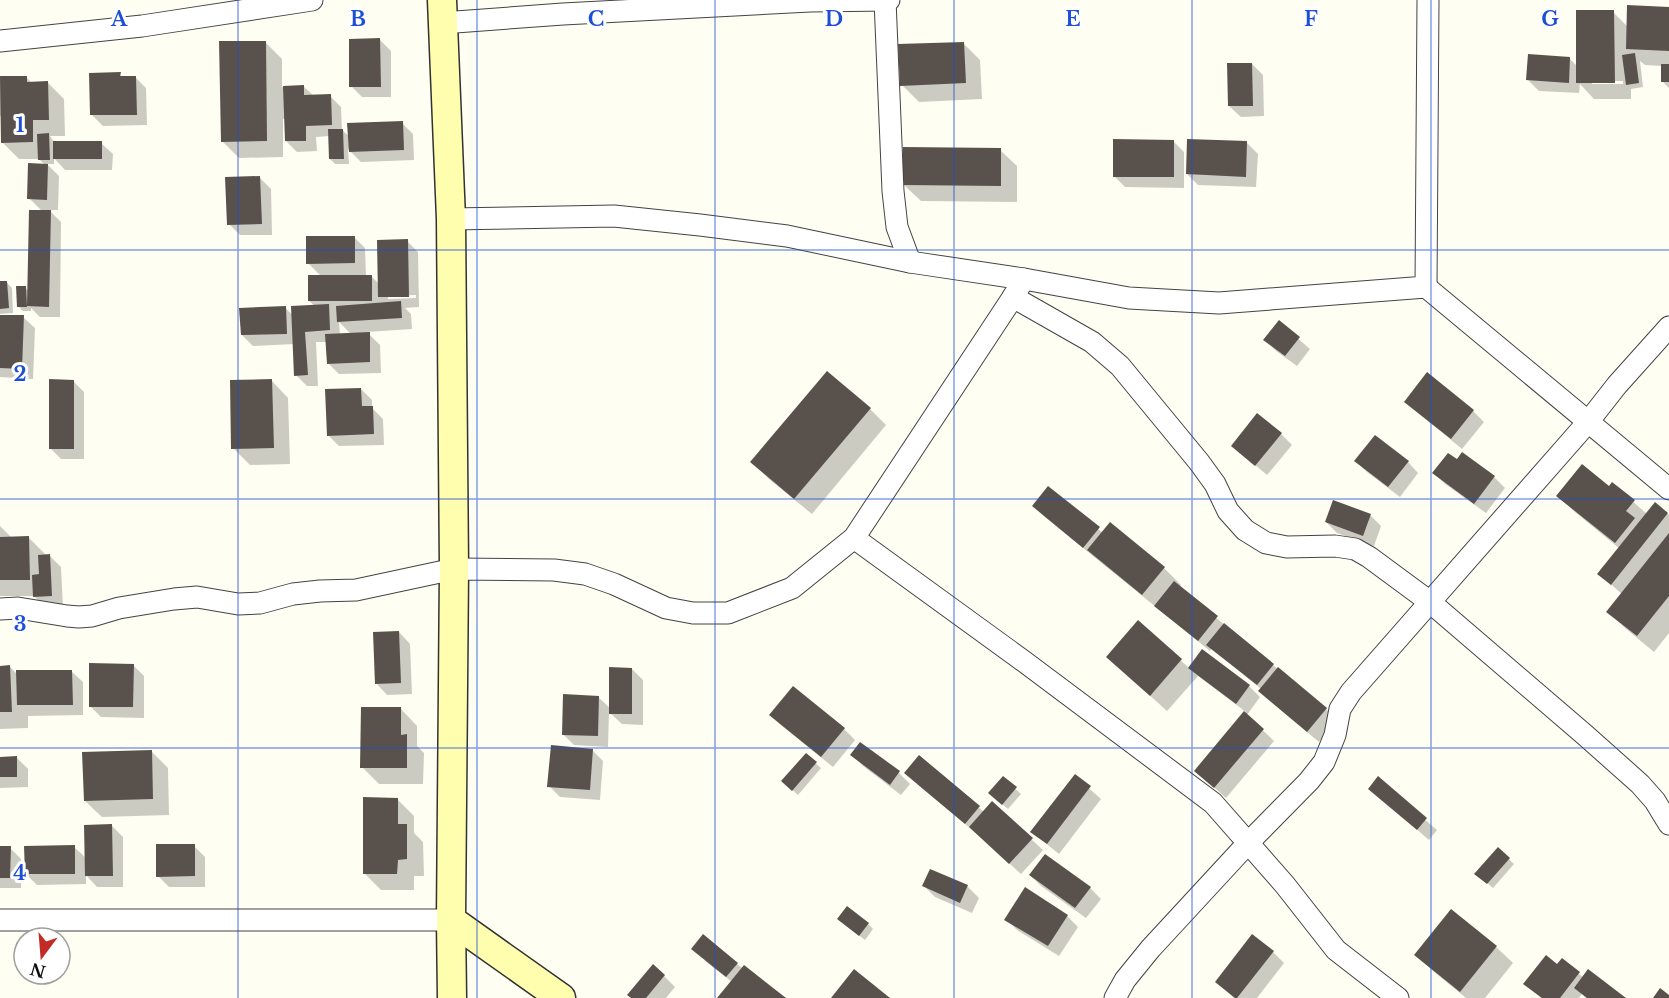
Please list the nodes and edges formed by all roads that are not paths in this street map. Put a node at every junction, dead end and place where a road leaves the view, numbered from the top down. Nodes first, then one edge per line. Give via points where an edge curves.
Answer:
1 (312, 0) edge
2 (886, 0) edge
3 (1428, 0) edge
4 (442, 12) edge
5 (0, 41) edge
6 (451, 219) junction
7 (910, 262) junction
8 (1024, 279) junction
9 (1426, 287) junction
10 (1013, 297) junction
11 (1669, 327) edge
12 (1588, 422) junction
13 (1669, 489) edge
14 (854, 538) junction
15 (454, 570) junction
16 (1430, 602) junction
17 (0, 609) edge
18 (1669, 824) edge
19 (1248, 843) junction
20 (451, 920) junction
21 (0, 921) edge
22 (452, 998) edge
23 (561, 998) edge
24 (1115, 998) edge
25 (1398, 998) edge

1 - 5 street via 142,26
2 - 4 street via 563,14
2 - 7 street via 893,191 897,226
3 - 9 street
4 - 6 street
6 - 7 street via 614,216 787,236
6 - 15 street
7 - 8 street
8 - 9 street via 1129,298 1219,303
8 - 10 street
9 - 12 street
10 - 14 street
10 - 16 street via 1092,342 1120,366 1199,462 1228,511 1245,530 1266,543 1287,547 1355,549
11 - 12 street
12 - 13 street
12 - 16 street
14 - 15 street via 792,588 728,613 666,608 585,574 554,570
14 - 19 street via 1213,803
15 - 17 street via 356,590 293,594 260,603 238,604 197,597 79,617
15 - 20 street
16 - 18 street via 1640,784
16 - 19 street via 1340,709 1324,762
19 - 24 street via 1151,948
19 - 25 street via 1336,950
20 - 21 street
20 - 22 street
20 - 23 street

